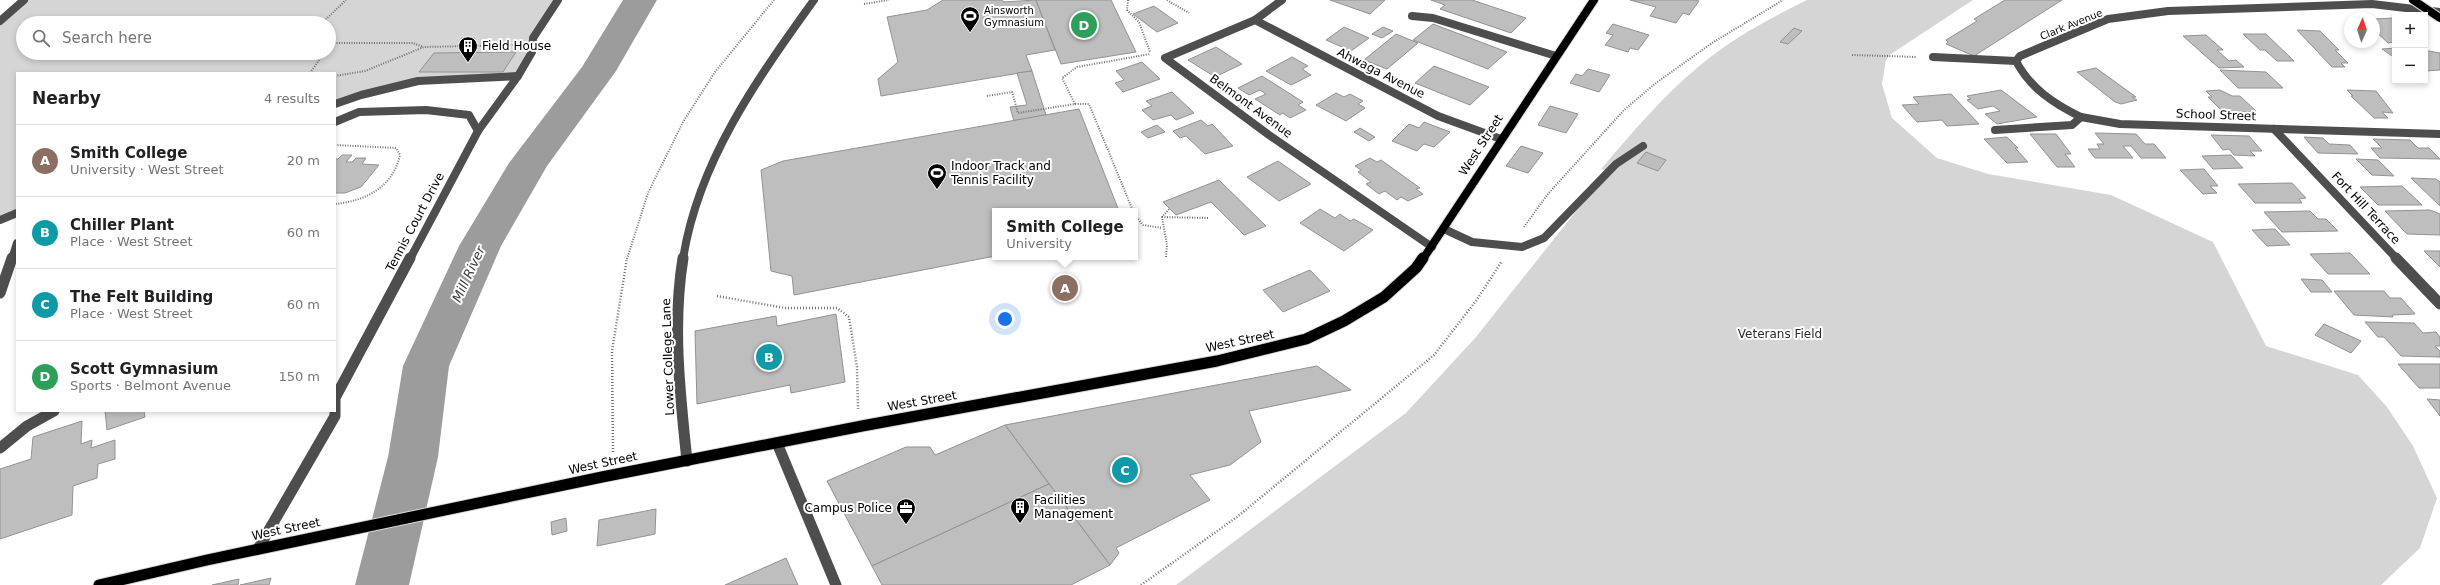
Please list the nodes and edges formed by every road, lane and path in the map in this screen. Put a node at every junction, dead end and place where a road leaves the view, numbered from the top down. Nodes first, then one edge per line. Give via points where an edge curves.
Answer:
1 (24, 0) edge
2 (346, 0) edge
3 (558, 0) edge
4 (774, 0) edge
5 (814, 0) edge
6 (888, 0) edge
7 (1128, 0) edge
8 (1167, 0) edge
9 (1282, 0) edge
10 (1594, 0) edge
11 (1783, 0) edge
12 (2273, 0) edge
13 (2413, 0) edge
14 (864, 4) dead end
15 (2282, 7) junction
16 (2440, 12) edge
17 (1189, 13) dead end
18 (329, 16) edge
19 (1412, 16) dead end
20 (2440, 18) edge
21 (1255, 20) junction
22 (0, 21) edge
23 (533, 38) junction
24 (336, 44) edge
25 (424, 47) junction
26 (1852, 55) dead end
27 (1556, 56) junction
28 (1933, 57) joint
29 (319, 60) edge
30 (2016, 61) junction
31 (311, 72) edge
32 (336, 76) edge
33 (518, 76) junction
34 (987, 96) dead end
35 (336, 104) edge
36 (1075, 104) junction
37 (2080, 117) junction
38 (336, 122) edge
39 (2274, 129) junction
40 (1996, 130) dead end
41 (478, 131) junction
42 (2440, 134) edge
43 (1501, 139) junction
44 (336, 145) edge
45 (1643, 146) dead end
46 (336, 204) edge
47 (1132, 208) edge
48 (1169, 209) dead end
49 (16, 213) edge
50 (1162, 217) junction
51 (1208, 218) dead end
52 (1138, 219) edge
53 (0, 220) edge
54 (1162, 228) junction
55 (1523, 228) dead end
56 (1444, 229) junction
57 (16, 246) edge
58 (1432, 247) junction
59 (1506, 255) dead end
60 (1166, 257) dead end
61 (0, 293) edge
62 (717, 296) dead end
63 (2440, 304) edge
64 (336, 396) edge
65 (52, 412) edge
66 (334, 412) edge
67 (858, 413) dead end
68 (777, 443) junction
69 (0, 448) edge
70 (613, 452) dead end
71 (687, 460) junction
72 (258, 549) junction
73 (98, 585) edge
74 (836, 585) edge
75 (1141, 585) edge

1 - 22 street
2 - 18 path
3 - 23 street
4 - 70 path via 715,72 683,122 648,194 628,251 612,351
5 - 71 street, Lower College Lane via 738,111 710,169 690,225 679,281 677,321
6 - 14 path
7 - 36 path via 1127,10 1139,22 1151,54 1077,67 1062,78
8 - 17 path
9 - 21 street, Belmont Avenue
10 - 27 main road, West Street
11 - 55 path via 1712,43 1656,83 1624,110 1547,195
12 - 15 street
13 - 20 main road, bridge
15 - 16 street, Clark Avenue via 2372,4
15 - 30 street, Clark Avenue via 2168,11 2120,17 2096,23 2020,56
19 - 27 street via 1433,18
21 - 43 street, Ahwaga Avenue via 1438,116
21 - 58 street, Belmont Avenue via 1165,58 1269,135
23 - 25 path via 510,46
23 - 33 street, Tennis Court Drive via 532,52
24 - 25 path via 413,43
25 - 32 path via 365,71
26 - 28 path
27 - 43 main road, West Street
28 - 30 street
29 - 31 path
30 - 37 street via 2021,72 2039,90
33 - 35 street via 418,81
33 - 41 street, Tennis Court Drive
34 - 36 path via 1012,92 1018,113
36 - 47 path via 1089,104
37 - 39 street, School Street via 2120,124
37 - 40 street via 2072,125
38 - 41 street via 360,112 426,110 469,115
39 - 42 street, School Street
39 - 63 street, Fort Hill Terrace
41 - 64 street, Tennis Court Drive
43 - 56 main road, West Street
44 - 46 path via 396,148 400,154 396,171 379,188 353,202
45 - 56 street via 1616,164 1544,238 1522,247 1472,242
48 - 50 path
49 - 53 street
50 - 51 path
50 - 54 path
52 - 54 path via 1143,226
54 - 60 path via 1168,242
56 - 58 main road, West Street
57 - 61 street
58 - 68 main road, West Street via 1416,268 1384,297 1344,321 1306,339 1217,361
59 - 75 path via 1476,301 1434,355 1237,517
62 - 67 path via 785,308 837,308 849,317 857,367
65 - 69 street via 27,426
66 - 72 street, Tennis Court Drive
68 - 71 main road, West Street
68 - 74 street
71 - 72 main road, West Street
72 - 73 main road, West Street

